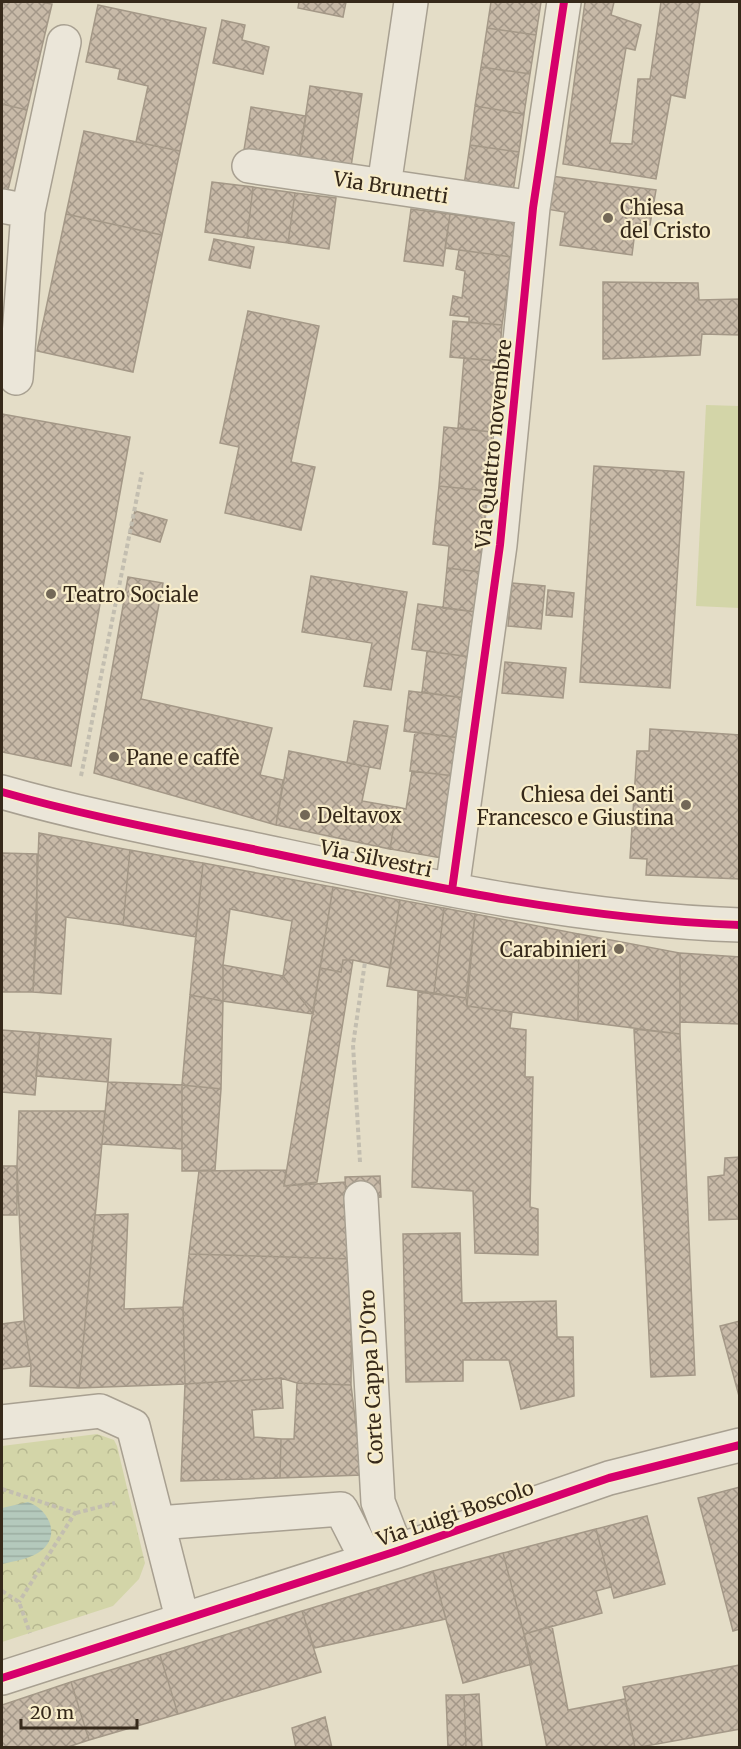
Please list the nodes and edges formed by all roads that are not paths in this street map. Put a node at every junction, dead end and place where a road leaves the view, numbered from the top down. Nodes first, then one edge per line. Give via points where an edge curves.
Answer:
1 (411, 2) edge
2 (564, 2) edge
3 (64, 42) dead end
4 (249, 165) dead end
5 (384, 186) junction
6 (533, 208) junction
7 (15, 209) edge
8 (16, 378) dead end
9 (5, 795) edge
10 (452, 890) junction
11 (740, 925) edge
12 (362, 1198) dead end
13 (2, 1422) edge
14 (740, 1446) edge
15 (158, 1523) junction
16 (382, 1556) junction
17 (182, 1618) junction
18 (2, 1678) edge

1 - 5 street
2 - 6 street, Via Quattro novembre
3 - 7 street
4 - 5 street, Via Brunetti
5 - 6 street, Via Brunetti
6 - 10 street, Via Quattro novembre via 500,545
7 - 8 street
9 - 10 street, Via Silvestri
10 - 11 street, Via Silvestri via 684,923
12 - 16 street, Corte Cappa D'Oro
13 - 15 street via 100,1411 133,1426
14 - 16 street, Via Luigi Boscolo via 609,1478
15 - 16 street via 341,1509
15 - 17 street
16 - 17 street, Via Luigi Boscolo
17 - 18 street, Via Luigi Boscolo

